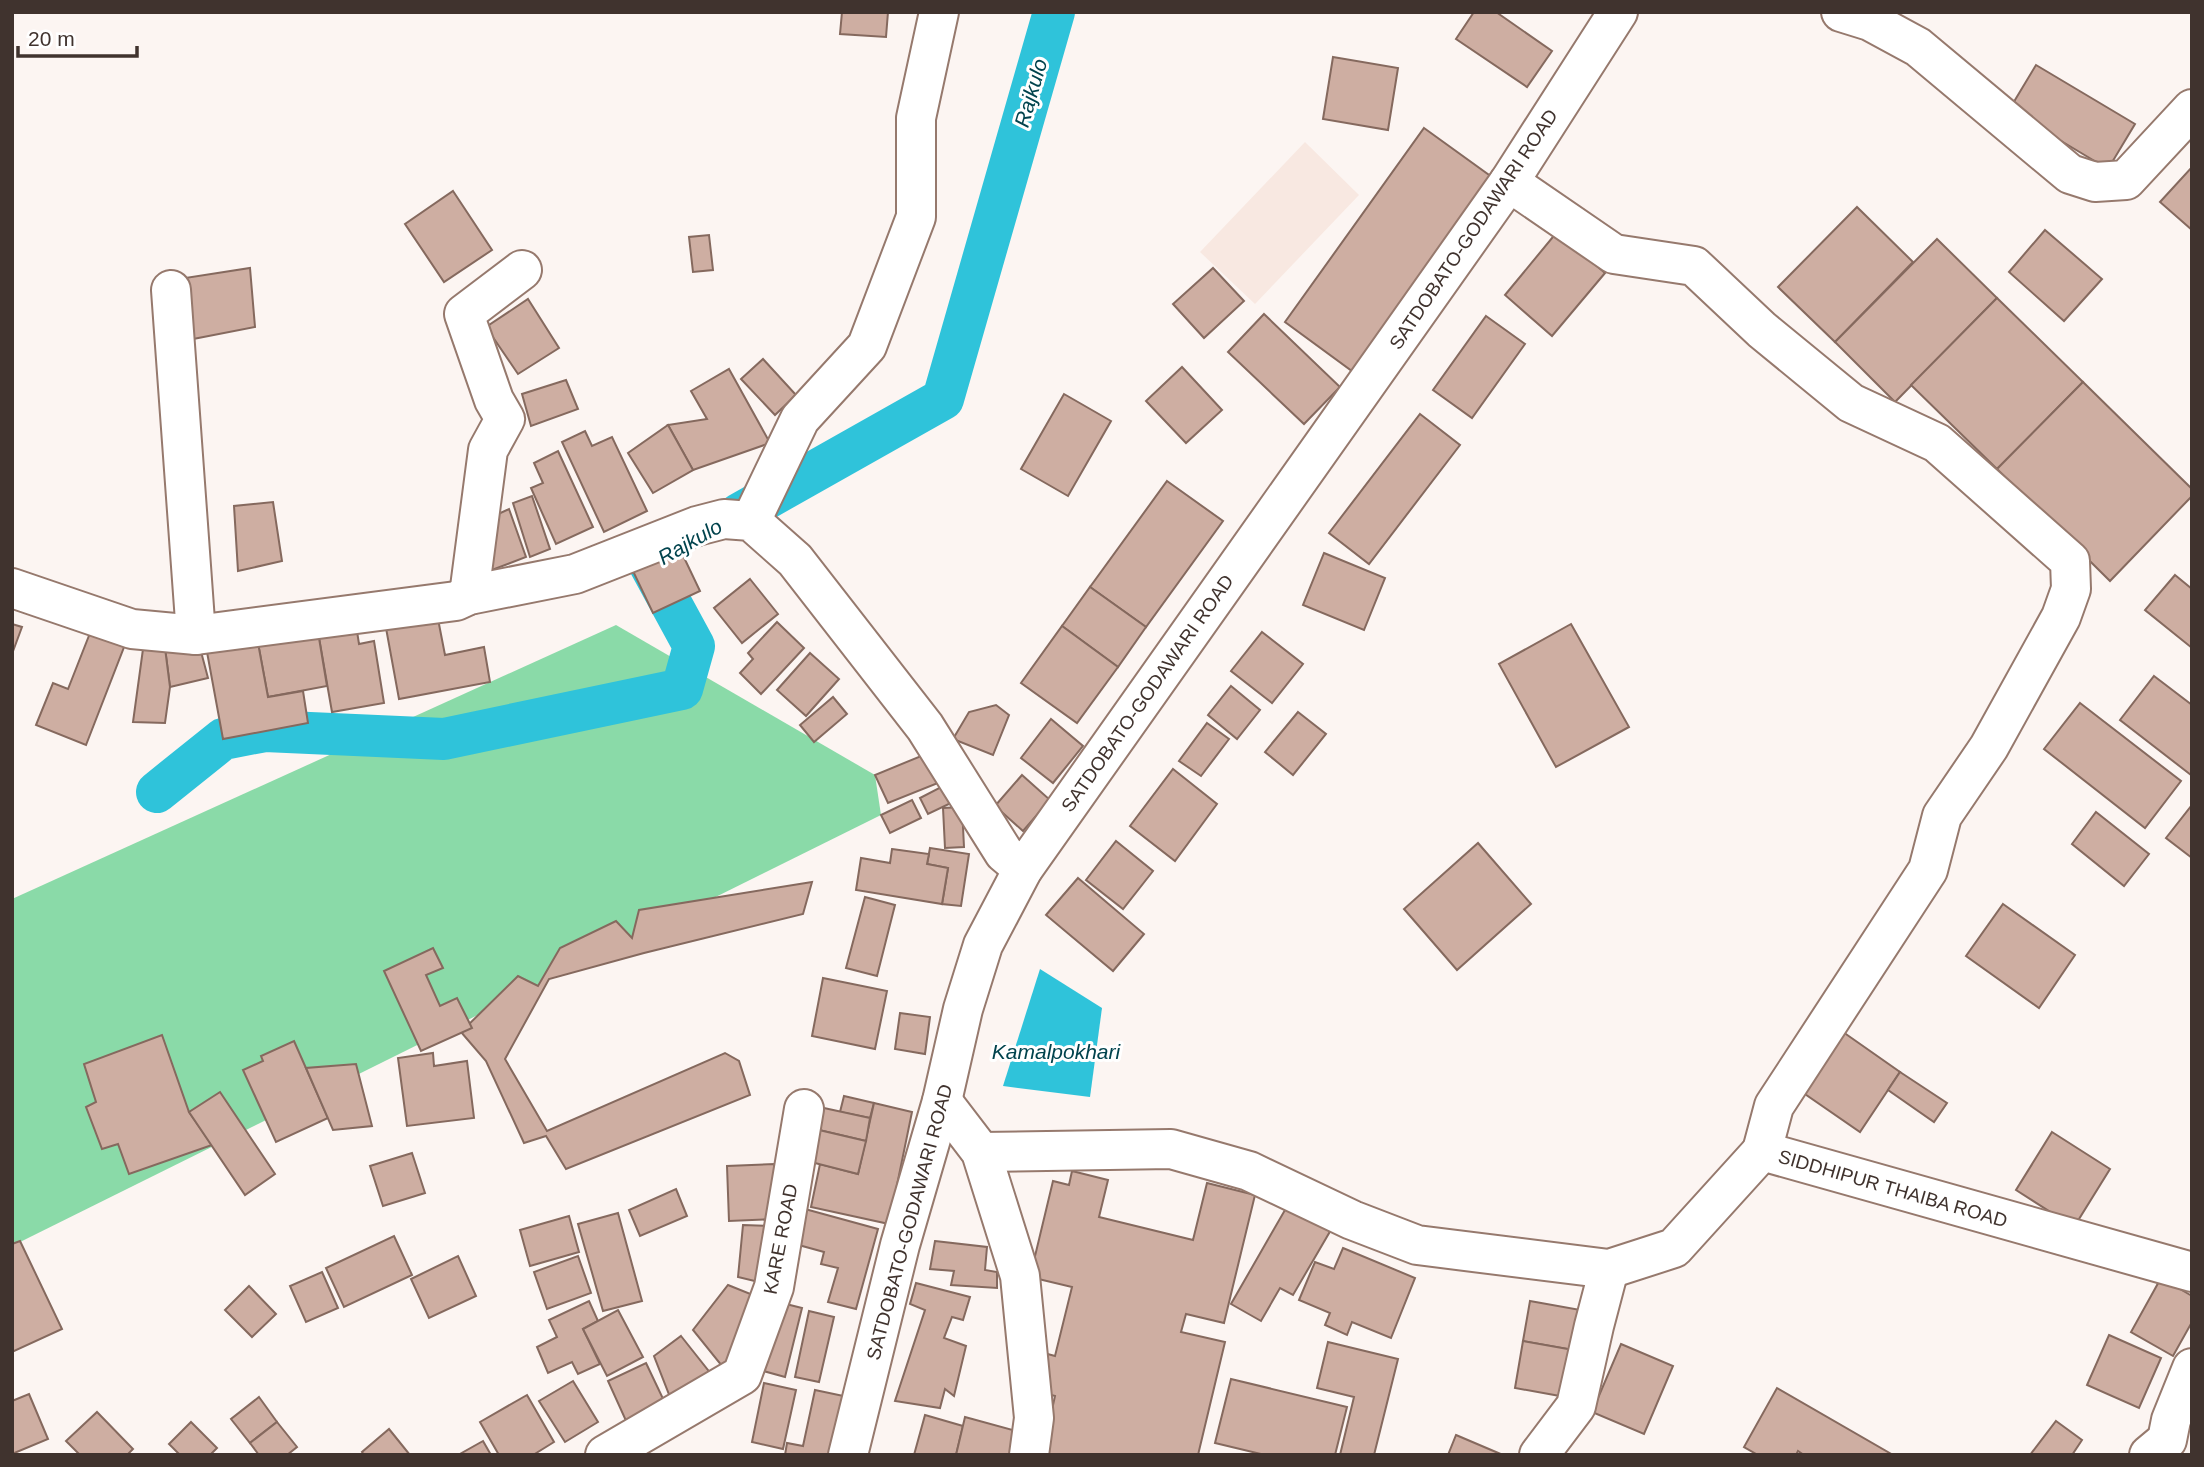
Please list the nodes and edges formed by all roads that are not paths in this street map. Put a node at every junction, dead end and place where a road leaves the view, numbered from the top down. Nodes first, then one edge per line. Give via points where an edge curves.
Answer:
1 (939, 12) edge
2 (1618, 12) edge
3 (1841, 12) edge
4 (2192, 109) edge
5 (1509, 182) junction
6 (522, 270) dead end
7 (171, 290) dead end
8 (751, 521) junction
9 (12, 588) edge
10 (469, 595) junction
11 (196, 635) junction
12 (1023, 869) junction
13 (942, 1101) junction
14 (804, 1109) dead end
15 (1762, 1151) junction
16 (981, 1152) junction
17 (1609, 1269) junction
18 (2192, 1272) edge
19 (2192, 1368) edge
20 (2168, 1450) edge
21 (605, 1455) edge
22 (848, 1455) edge
23 (1029, 1455) edge
24 (1539, 1455) edge

1 - 8 street via 916,118 916,218 867,346 800,419
2 - 5 street, SATDOBATO-GODAWARI ROAD
3 - 4 street via 1870,21 1918,47 2070,174 2095,182 2126,180
5 - 12 street, SATDOBATO-GODAWARI ROAD
5 - 15 street via 1614,254 1694,266 1762,330 1851,403 1937,443 2070,561 2071,589 2061,617 1989,747 1942,816 1928,870 1774,1107
6 - 10 street via 464,314 505,419 488,450
7 - 11 street
8 - 10 street via 724,519 697,526 575,574
8 - 12 street via 795,560 925,727 1004,853
9 - 11 street via 132,629
10 - 11 street via 456,601
12 - 13 street, SATDOBATO-GODAWARI ROAD via 983,945
13 - 16 street
13 - 22 street, SATDOBATO-GODAWARI ROAD via 900,1245
14 - 21 street, KARE ROAD via 774,1287 742,1376
15 - 17 street, SIDDHIPUR THAIBA ROAD via 1674,1248
15 - 18 street, SIDDHIPUR THAIBA ROAD
16 - 17 street, SIDDHIPUR THAIBA ROAD via 1171,1149 1249,1171 1417,1245
16 - 23 street via 1020,1276 1034,1418
17 - 24 street via 1576,1406
19 - 20 street via 2171,1420

